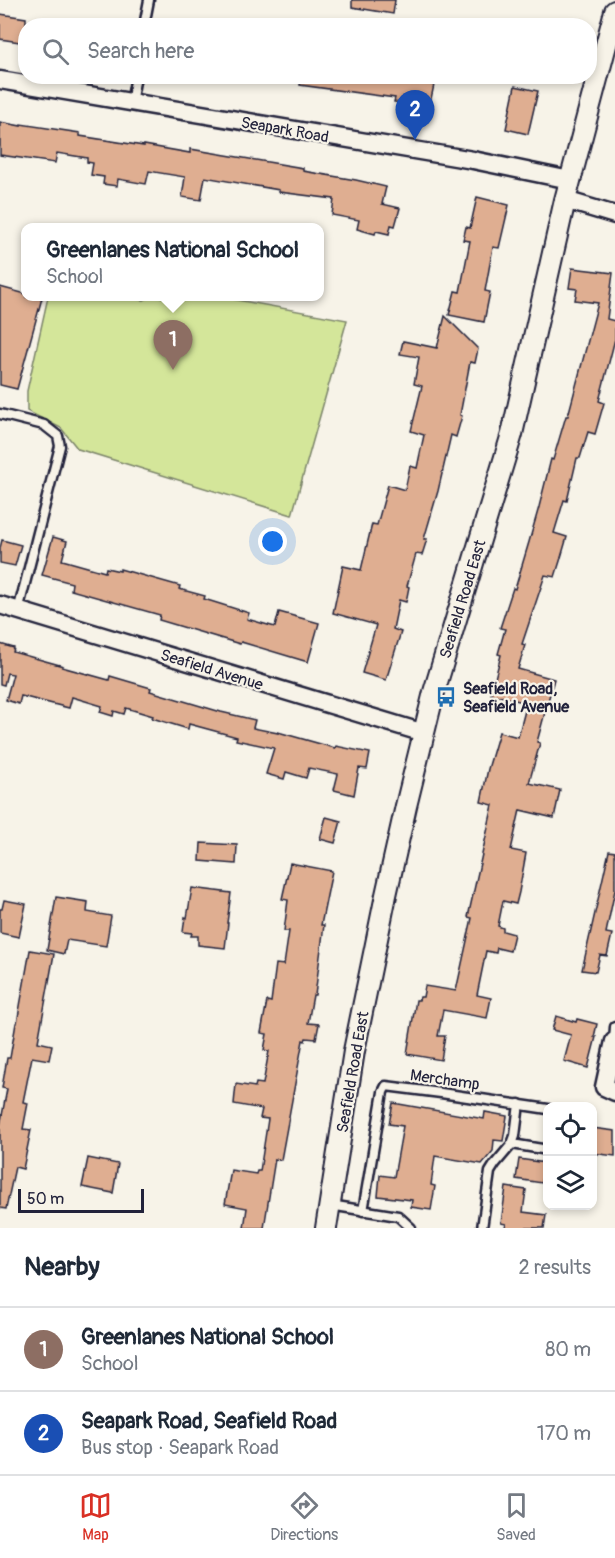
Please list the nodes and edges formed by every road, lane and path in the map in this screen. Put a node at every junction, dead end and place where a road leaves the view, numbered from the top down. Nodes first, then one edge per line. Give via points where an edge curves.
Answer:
1 (149, 0) edge
2 (615, 11) edge
3 (146, 18) edge
4 (597, 79) edge
5 (0, 80) edge
6 (18, 83) edge
7 (23, 84) edge
8 (135, 84) edge
9 (596, 84) edge
10 (131, 103) junction
11 (570, 180) junction
12 (564, 200) junction
13 (615, 215) edge
14 (0, 414) edge
15 (0, 605) edge
16 (18, 611) junction
17 (424, 733) junction
18 (615, 1027) edge
19 (614, 1041) edge
20 (615, 1092) edge
21 (519, 1104) junction
22 (543, 1108) edge
23 (512, 1144) junction
24 (543, 1149) edge
25 (330, 1205) junction
26 (363, 1210) junction
27 (326, 1228) edge
28 (411, 1228) edge
29 (482, 1228) edge

1 - 3 lane
2 - 4 street, Seafield Road East
5 - 6 street, Seapark Road
7 - 10 street, Seapark Road
8 - 10 lane
9 - 11 street, Seafield Road East
10 - 11 street, Seapark Road
11 - 12 street, Seafield Road East
12 - 13 street
12 - 17 street, Seafield Road East via 512,434
14 - 16 lane via 44,425 58,436 60,446
15 - 16 street, Seafield Avenue
16 - 17 street, Seafield Avenue
17 - 25 street, Seafield Road East via 354,1051
18 - 19 lane
19 - 20 street via 604,1087
21 - 22 lane, Merchamp
21 - 23 lane
21 - 26 lane, Merchamp via 386,1086
23 - 24 lane
23 - 29 lane via 490,1172
25 - 26 lane
25 - 27 street, Seafield Road East
26 - 28 lane via 398,1216

